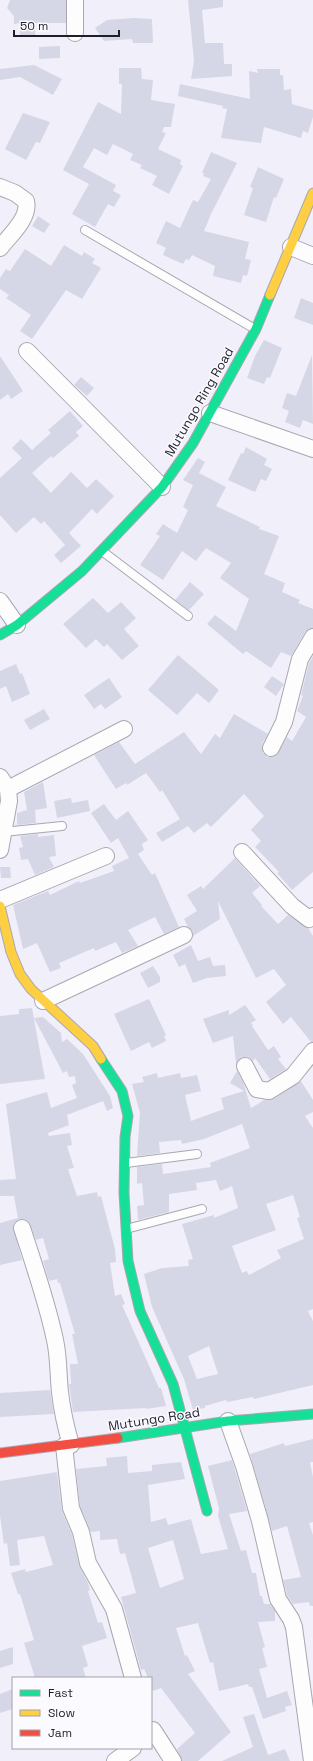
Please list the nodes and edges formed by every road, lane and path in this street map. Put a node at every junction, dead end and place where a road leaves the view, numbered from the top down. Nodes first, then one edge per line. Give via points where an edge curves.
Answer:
1 (75, 0) edge
2 (75, 33) dead end
3 (0, 187) edge
4 (313, 193) edge
5 (85, 230) dead end
6 (290, 247) junction
7 (0, 248) edge
8 (313, 256) edge
9 (256, 329) junction
10 (27, 351) dead end
11 (210, 413) junction
12 (313, 448) edge
13 (162, 487) junction
14 (102, 550) junction
15 (0, 601) edge
16 (188, 616) dead end
17 (17, 625) junction
18 (0, 634) edge
19 (313, 637) edge
20 (124, 729) dead end
21 (271, 748) dead end
22 (4, 783) edge
23 (62, 826) dead end
24 (3, 832) junction
25 (0, 850) edge
26 (242, 852) dead end
27 (106, 856) dead end
28 (0, 900) edge
29 (0, 906) edge
30 (312, 920) edge
31 (184, 935) dead end
32 (43, 1001) junction
33 (313, 1051) edge
34 (245, 1066) dead end
35 (197, 1154) dead end
36 (125, 1163) junction
37 (202, 1209) dead end
38 (22, 1228) dead end
39 (126, 1229) junction
40 (313, 1414) edge
41 (228, 1421) junction
42 (184, 1428) junction
43 (67, 1446) junction
44 (0, 1453) edge
45 (207, 1511) dead end
46 (133, 1677) edge
47 (152, 1728) edge
48 (132, 1749) edge
49 (115, 1761) edge
50 (173, 1761) edge
51 (312, 1761) edge

1 - 2 street
3 - 7 street via 26,201 28,209
4 - 6 street, Mutungo Ring Road
5 - 9 lane
6 - 8 street
6 - 9 street, Mutungo Ring Road
9 - 11 street, Mutungo Ring Road
10 - 13 street
11 - 12 street
11 - 13 street, Mutungo Ring Road via 193,443
13 - 14 street, Mutungo Ring Road
14 - 16 lane
14 - 17 street, Mutungo Ring Road via 82,571
15 - 17 street
17 - 18 street, Mutungo Ring Road
19 - 21 street via 300,659 284,722
20 - 22 street
22 - 24 street via 9,801
23 - 24 lane
24 - 25 street
26 - 30 street via 292,906
27 - 28 street
29 - 32 street via 10,952 20,974
31 - 32 street
32 - 36 street via 93,1046 122,1091 128,1116
33 - 34 street via 294,1076 269,1091 257,1089
35 - 36 lane
36 - 39 street
37 - 39 lane
38 - 43 street via 55,1339
39 - 42 street via 128,1261 140,1311 173,1384
40 - 41 street, Mutungo Road
41 - 42 street, Mutungo Road
41 - 51 street via 260,1521 278,1599 294,1627
42 - 43 street, Mutungo Road
42 - 45 street
43 - 44 street, Mutungo Road
43 - 46 street via 71,1508 81,1532 88,1563 114,1609
47 - 50 street
48 - 49 street

